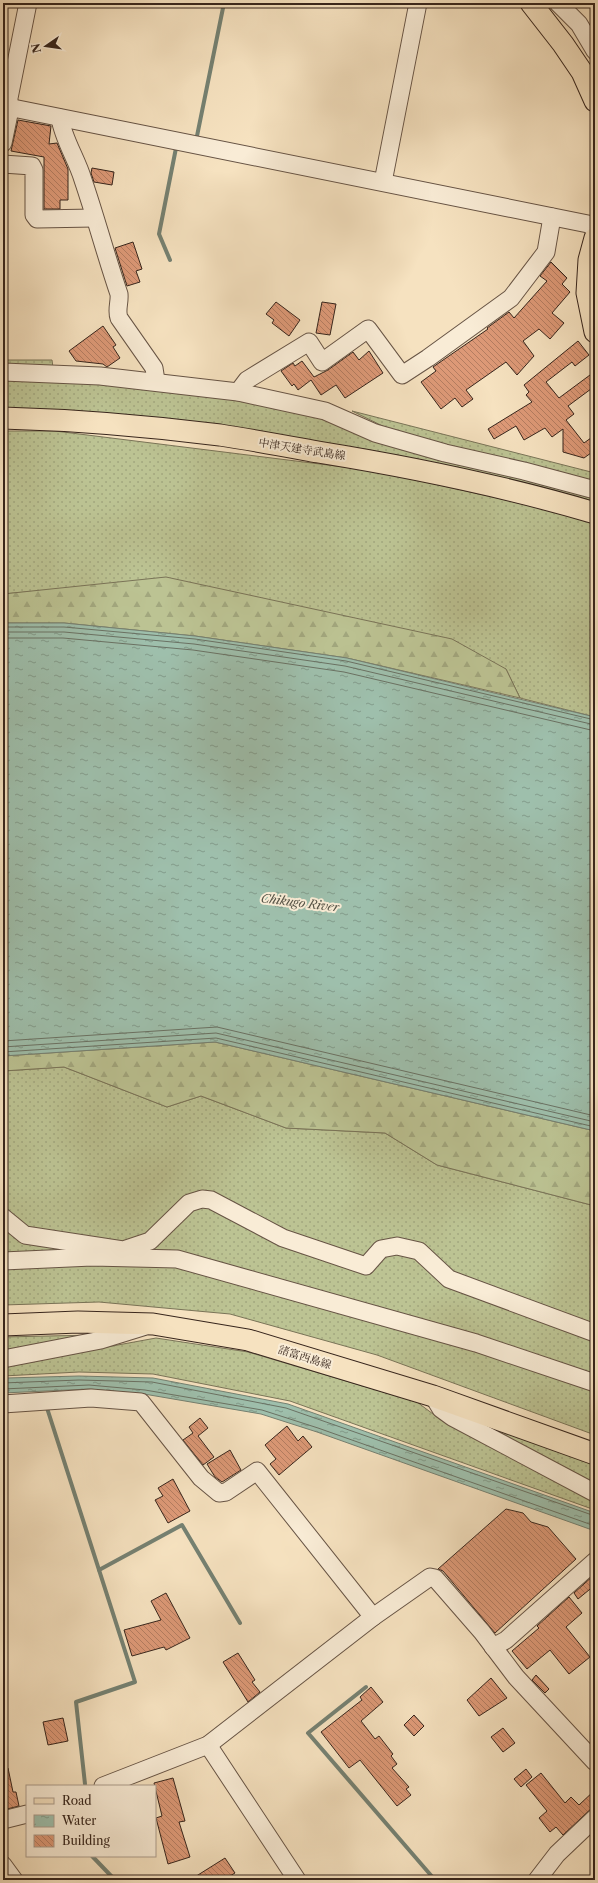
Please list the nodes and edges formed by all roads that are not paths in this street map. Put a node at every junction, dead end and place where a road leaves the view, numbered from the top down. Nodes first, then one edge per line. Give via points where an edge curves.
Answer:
1 (28, 3) edge
2 (418, 3) edge
3 (530, 3) edge
4 (558, 3) edge
5 (595, 51) edge
6 (595, 101) edge
7 (6, 107) edge
8 (60, 118) junction
9 (3, 143) edge
10 (3, 164) edge
11 (383, 182) junction
12 (552, 216) junction
13 (94, 218) junction
14 (595, 228) edge
15 (595, 238) edge
16 (595, 331) edge
17 (3, 372) edge
18 (156, 381) junction
19 (238, 392) junction
20 (3, 418) edge
21 (595, 490) edge
22 (595, 513) edge
23 (3, 1217) edge
24 (3, 1261) edge
25 (153, 1324) junction
26 (3, 1325) edge
27 (595, 1333) edge
28 (3, 1359) edge
29 (595, 1383) edge
30 (433, 1396) junction
31 (3, 1404) edge
32 (595, 1454) edge
33 (595, 1493) edge
34 (595, 1561) edge
35 (373, 1617) junction
36 (493, 1647) junction
37 (208, 1745) junction
38 (595, 1762) edge
39 (106, 1785) edge
40 (26, 1814) edge
41 (595, 1818) edge
42 (3, 1820) edge
43 (3, 1865) edge
44 (14, 1880) edge
45 (297, 1880) edge
46 (537, 1880) edge

1 - 7 street
2 - 11 street
3 - 6 main road via 582,72
4 - 5 street via 580,24
7 - 8 street
7 - 9 street
8 - 11 street
8 - 13 street via 61,129 84,180
10 - 13 street via 32,166 34,215 37,219
11 - 12 street
12 - 14 street
12 - 19 street via 546,252 510,298 402,375 368,329 322,362 309,342 247,380
13 - 18 street via 119,294 117,313 154,368
15 - 16 main road via 589,260 587,293
17 - 18 street
18 - 19 street
19 - 21 street via 325,411 375,433
20 - 22 main road, 中津天建寺武島線 via 60,420 220,435 446,475
23 - 27 street via 25,1235 123,1250 150,1241 189,1203 202,1199 211,1200 283,1238 366,1266 382,1249 397,1246 419,1251 449,1279
24 - 29 street via 92,1257 177,1259 476,1343
25 - 26 main road, 諸富西島線 via 78,1322
25 - 28 street via 100,1340
25 - 30 main road, 諸富西島線 via 248,1340
30 - 32 main road, 諸富西島線
30 - 33 street via 441,1409 452,1417
31 - 35 street via 91,1398 141,1402 201,1478 219,1493 226,1492 257,1471
34 - 36 street via 506,1640
35 - 36 street via 430,1577 435,1578
35 - 37 street
36 - 38 street via 516,1677
37 - 39 street
37 - 45 street
40 - 42 street
41 - 46 street via 556,1854
43 - 44 street

